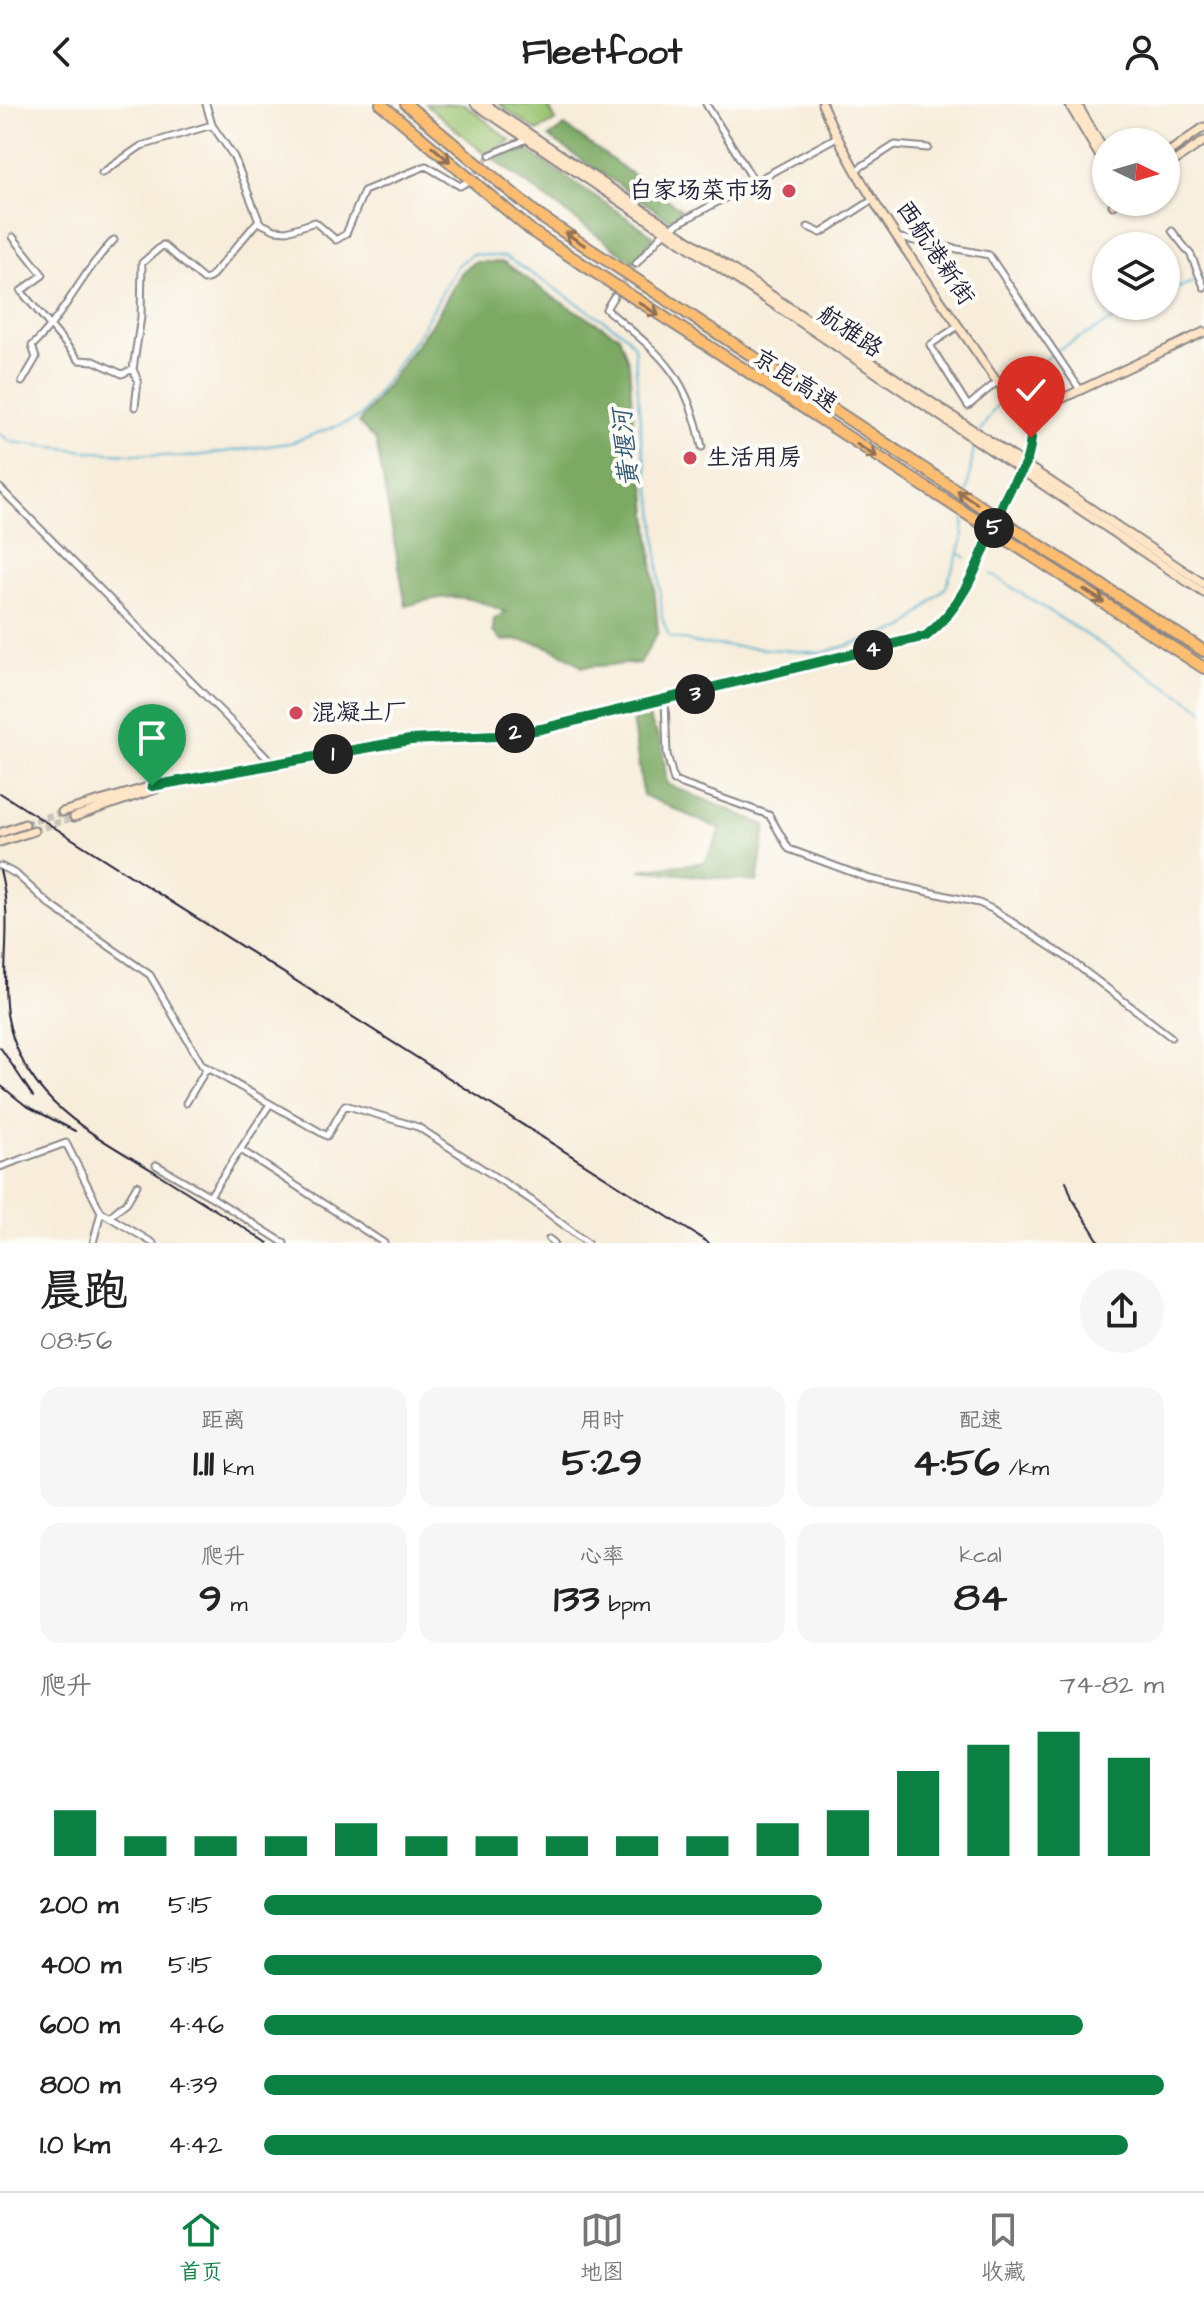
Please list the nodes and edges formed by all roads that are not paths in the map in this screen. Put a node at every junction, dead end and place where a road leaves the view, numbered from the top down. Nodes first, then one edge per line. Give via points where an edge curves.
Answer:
1 (206, 104) edge
2 (381, 104) edge
3 (406, 104) edge
4 (474, 104) edge
5 (485, 104) edge
6 (706, 104) edge
7 (822, 104) edge
8 (1069, 104) edge
9 (1077, 104) edge
10 (212, 125) junction
11 (1204, 127) edge
12 (1092, 130) edge
13 (837, 137) junction
14 (528, 140) junction
15 (1204, 141) edge
16 (1092, 143) edge
17 (1180, 144) edge
18 (928, 148) dead end
19 (490, 155) tunnel mouth
20 (1180, 157) edge
21 (856, 170) junction
22 (102, 173) dead end
23 (467, 182) dead end
24 (756, 184) junction
25 (875, 198) junction
26 (258, 221) junction
27 (808, 227) dead end
28 (668, 229) junction
29 (1172, 231) dead end
30 (13, 237) dead end
31 (900, 238) junction
32 (114, 240) dead end
33 (636, 264) tunnel mouth
34 (1204, 286) edge
35 (614, 296) dead end
36 (959, 325) junction
37 (50, 328) junction
38 (1204, 332) edge
39 (133, 369) junction
40 (22, 382) dead end
41 (999, 384) junction
42 (1081, 392) junction
43 (135, 407) dead end
44 (1025, 416) junction
45 (982, 440) junction
46 (702, 447) dead end
47 (1028, 465) junction
48 (1023, 474) junction
49 (0, 488) edge
50 (1204, 584) edge
51 (1204, 593) edge
52 (1204, 651) edge
53 (1204, 668) edge
54 (665, 700) junction
55 (275, 766) junction
56 (177, 782) junction
57 (62, 812) tunnel mouth
58 (74, 817) tunnel mouth
59 (25, 824) tunnel mouth
60 (34, 831) tunnel mouth
61 (0, 833) edge
62 (0, 842) edge
63 (0, 866) edge
64 (1171, 1037) dead end
65 (207, 1068) junction
66 (186, 1103) dead end
67 (270, 1104) junction
68 (241, 1150) junction
69 (156, 1165) dead end
70 (0, 1167) edge
71 (137, 1185) dead end
72 (210, 1196) junction
73 (101, 1212) junction
74 (109, 1217) junction
75 (93, 1243) edge
76 (153, 1243) edge
77 (284, 1243) edge
78 (384, 1243) edge
79 (587, 1243) edge

1 - 10 street
2 -> 53 highway, 京昆高速, bridge via 533,232
52 -> 3 highway, 京昆高速, bridge via 541,217
4 - 14 street, 航雅路
5 - 28 street, 航雅路
6 - 24 street
7 - 13 street, 西航港新街
8 - 16 street
9 - 12 street
10 - 22 street via 141,146
10 - 26 street via 234,157
11 - 17 street
13 - 21 street, 西航港新街
13 - 24 street
14 - 19 street
14 - 28 street, 航雅路
15 - 20 street
18 - 21 street via 895,145
21 - 25 street, 西航港新街
23 - 26 street via 460,186 426,166 370,186 346,234 336,240 315,222 287,231
24 - 28 street
25 - 27 street via 821,233
25 - 31 street, 西航港新街
26 - 39 street via 210,278 204,280 163,245 142,263
28 - 33 street
28 - 45 street, 航雅路
29 - 34 street via 1191,255
30 - 37 street via 43,275 21,291
31 - 36 street, 西航港新街
31 - 42 street via 989,255
32 - 37 street via 94,260
35 - 46 street via 606,309 672,367 686,388
36 - 41 street, 西航港新街
36 - 41 street via 930,345 968,406
37 - 39 street via 79,360 122,374
37 - 40 street via 32,346 36,358
38 - 42 street
39 - 43 street via 138,381
41 - 44 street, 西航港新街
42 - 44 street
44 - 47 street via 1031,438
45 - 47 street, 航雅路
45 - 48 street, 航雅路
47 - 48 street
47 - 50 street, 航雅路
48 - 51 street, 航雅路
48 - 54 street via 1006,495 968,587 944,622 926,636
49 - 55 street
54 - 55 street via 541,729 410,740
54 - 64 street via 674,781 769,815 789,849 870,879 992,909
55 - 56 street
56 - 57 street
56 - 58 street
59 - 61 street
60 - 62 street
63 - 65 street via 150,975
65 - 66 street
65 - 67 street
67 - 68 street
67 - 79 street via 327,1136 345,1105 418,1127
68 - 72 street
68 - 78 street
69 - 72 street
70 - 73 street via 66,1143
71 - 74 street
72 - 77 street
73 - 74 street
73 - 75 street
74 - 76 street

